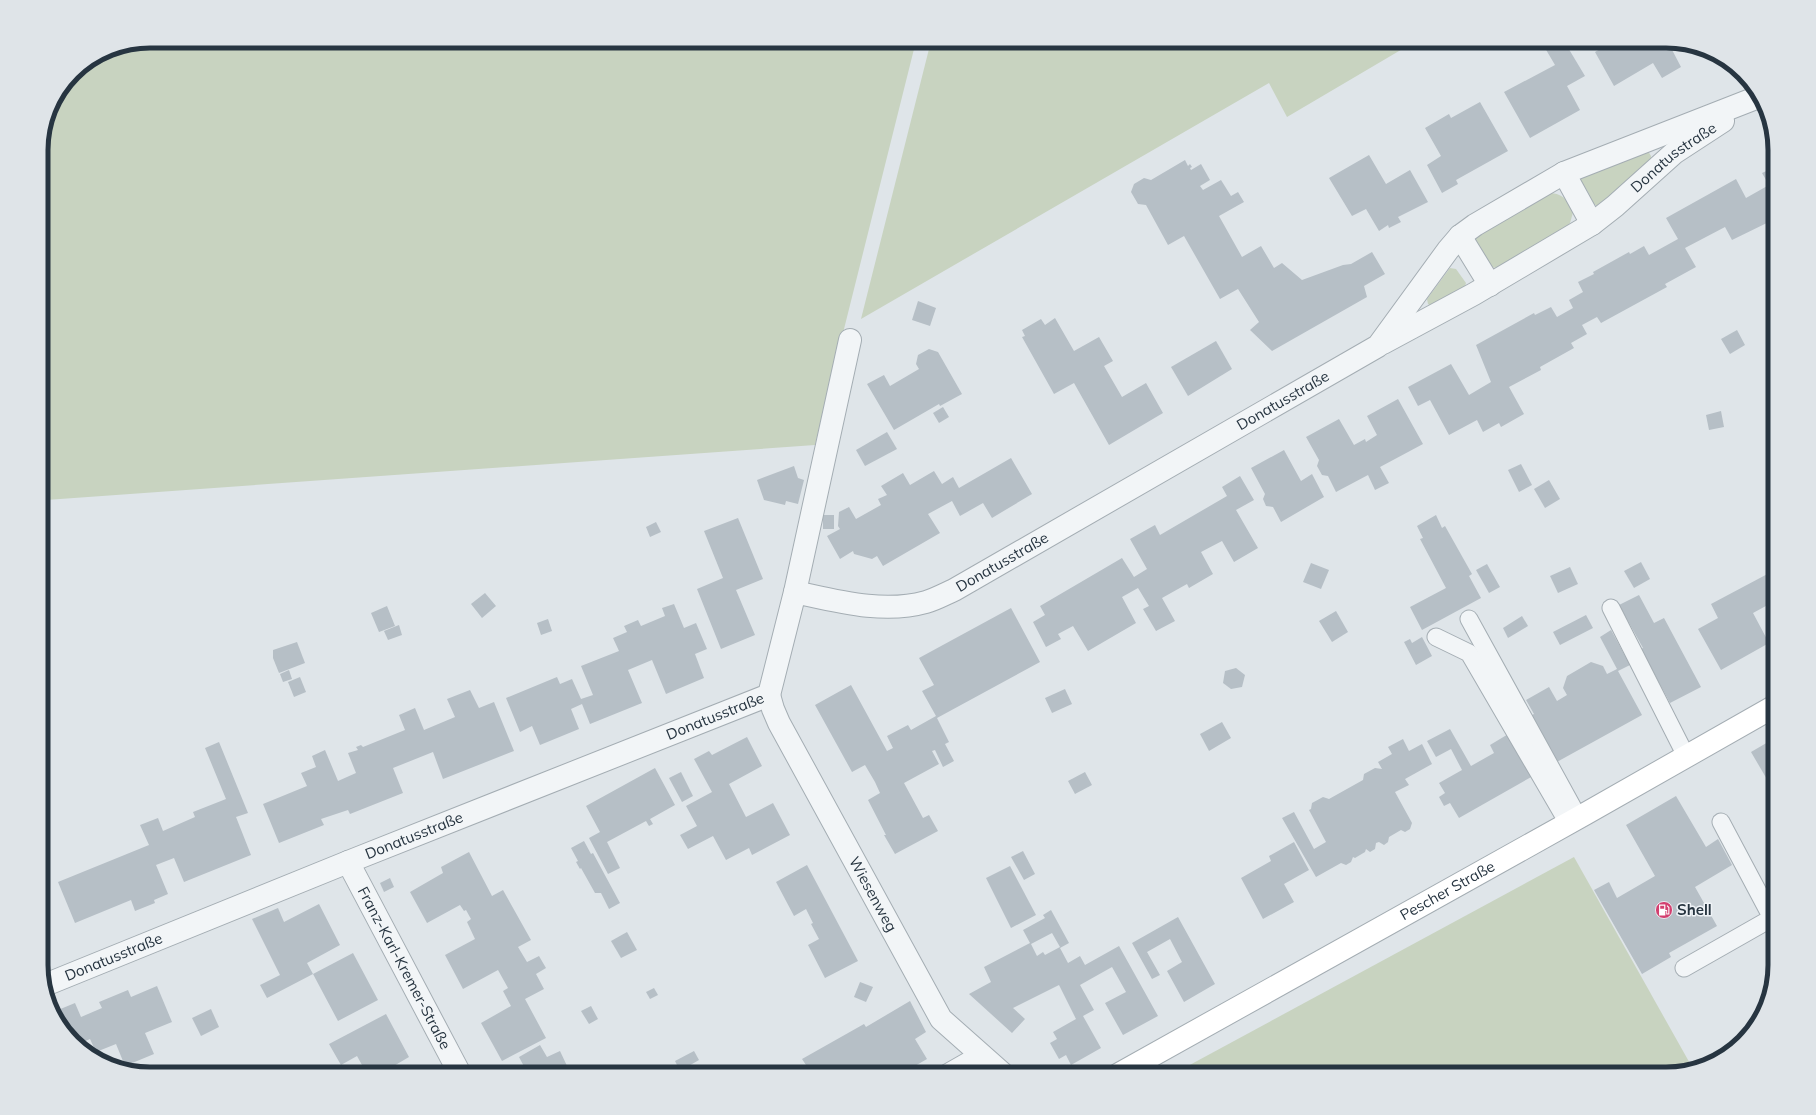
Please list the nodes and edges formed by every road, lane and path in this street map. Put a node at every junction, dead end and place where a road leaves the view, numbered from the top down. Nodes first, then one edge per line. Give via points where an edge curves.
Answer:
1 (1754, 100) edge
2 (1755, 101) edge
3 (1564, 173) junction
4 (1592, 224) junction
5 (1460, 236) junction
6 (1490, 285) junction
7 (850, 340) dead end
8 (1378, 346) junction
9 (795, 592) junction
10 (1611, 608) dead end
11 (1469, 619) dead end
12 (1436, 637) dead end
13 (770, 695) junction
14 (1768, 710) edge
15 (1686, 756) junction
16 (1573, 820) junction
17 (1721, 822) dead end
18 (348, 862) junction
19 (1768, 910) edge
20 (1768, 920) edge
21 (1684, 968) dead end
22 (50, 983) edge
23 (980, 1054) junction
24 (456, 1067) edge
25 (958, 1067) edge
26 (995, 1067) edge
27 (1132, 1067) edge

1 - 3 street, Donatusstraße
2 - 4 street, Donatusstraße via 1674,153
3 - 4 street
3 - 5 street, Donatusstraße
4 - 6 street, Donatusstraße
5 - 6 street
5 - 8 street, Donatusstraße
6 - 8 street, Donatusstraße
7 - 9 street
8 - 9 street, Donatusstraße via 936,598 886,607 854,604
9 - 13 street, Donatusstraße
10 - 15 lane
11 - 16 lane
12 - 16 lane via 1469,653
13 - 18 street, Donatusstraße
13 - 23 street, Wiesenweg via 779,723 941,1019
14 - 15 main road, Pescher Straße
15 - 16 main road, Pescher Straße
16 - 27 main road, Pescher Straße
17 - 19 lane
18 - 22 street, Donatusstraße
18 - 24 street, Franz-Karl-Kremer-Straße
20 - 21 lane
23 - 25 lane
23 - 26 street, Wiesenweg

